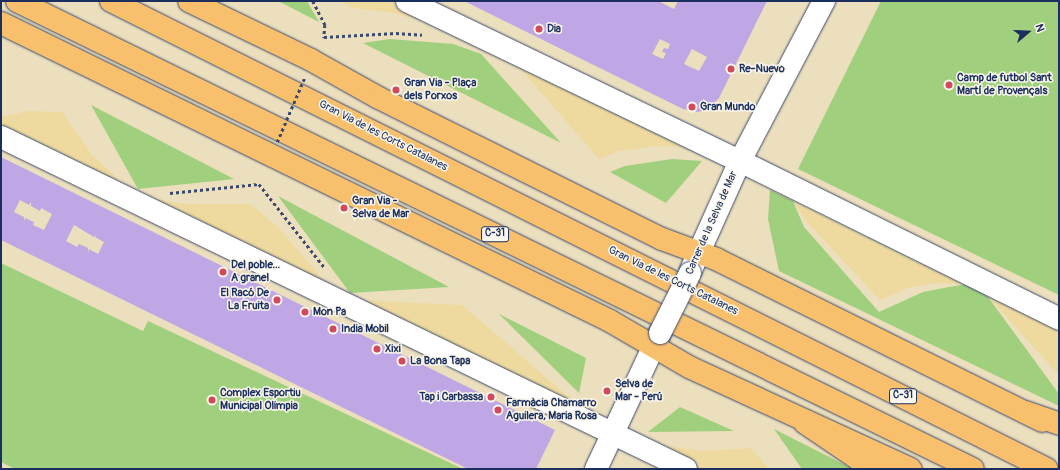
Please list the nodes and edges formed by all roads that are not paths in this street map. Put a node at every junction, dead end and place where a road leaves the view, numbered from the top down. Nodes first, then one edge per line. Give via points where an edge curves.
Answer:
1 (17, 1) edge
2 (112, 1) edge
3 (189, 1) edge
4 (407, 1) edge
5 (824, 1) edge
6 (1, 23) edge
7 (1, 137) edge
8 (740, 161) junction
9 (701, 254) junction
10 (1059, 318) edge
11 (657, 340) junction
12 (1025, 412) junction
13 (805, 422) junction
14 (1059, 424) edge
15 (1059, 430) edge
16 (614, 434) junction
17 (596, 469) edge
18 (686, 469) edge
19 (872, 469) edge
20 (911, 469) edge
21 (973, 469) edge
22 (1047, 469) edge

1 - 21 main road, C-31
2 - 22 main road, Gran Via de les Corts Catalanes / C-31
3 - 9 main road via 311,60 379,98 662,239
4 - 8 street
5 - 8 street, Carrer de la Selva de Mar
6 - 11 main road via 610,321
7 - 16 street
8 - 9 street, Carrer de la Selva de Mar
8 - 10 street
9 - 11 street, Carrer de la Selva de Mar, bridge
9 - 12 main road
11 - 13 main road
11 - 16 street, Carrer de la Selva de Mar
12 - 14 main road
12 - 15 main road
13 - 19 main road
13 - 20 main road via 863,445
16 - 17 street, Carrer de la Selva de Mar
16 - 18 street

